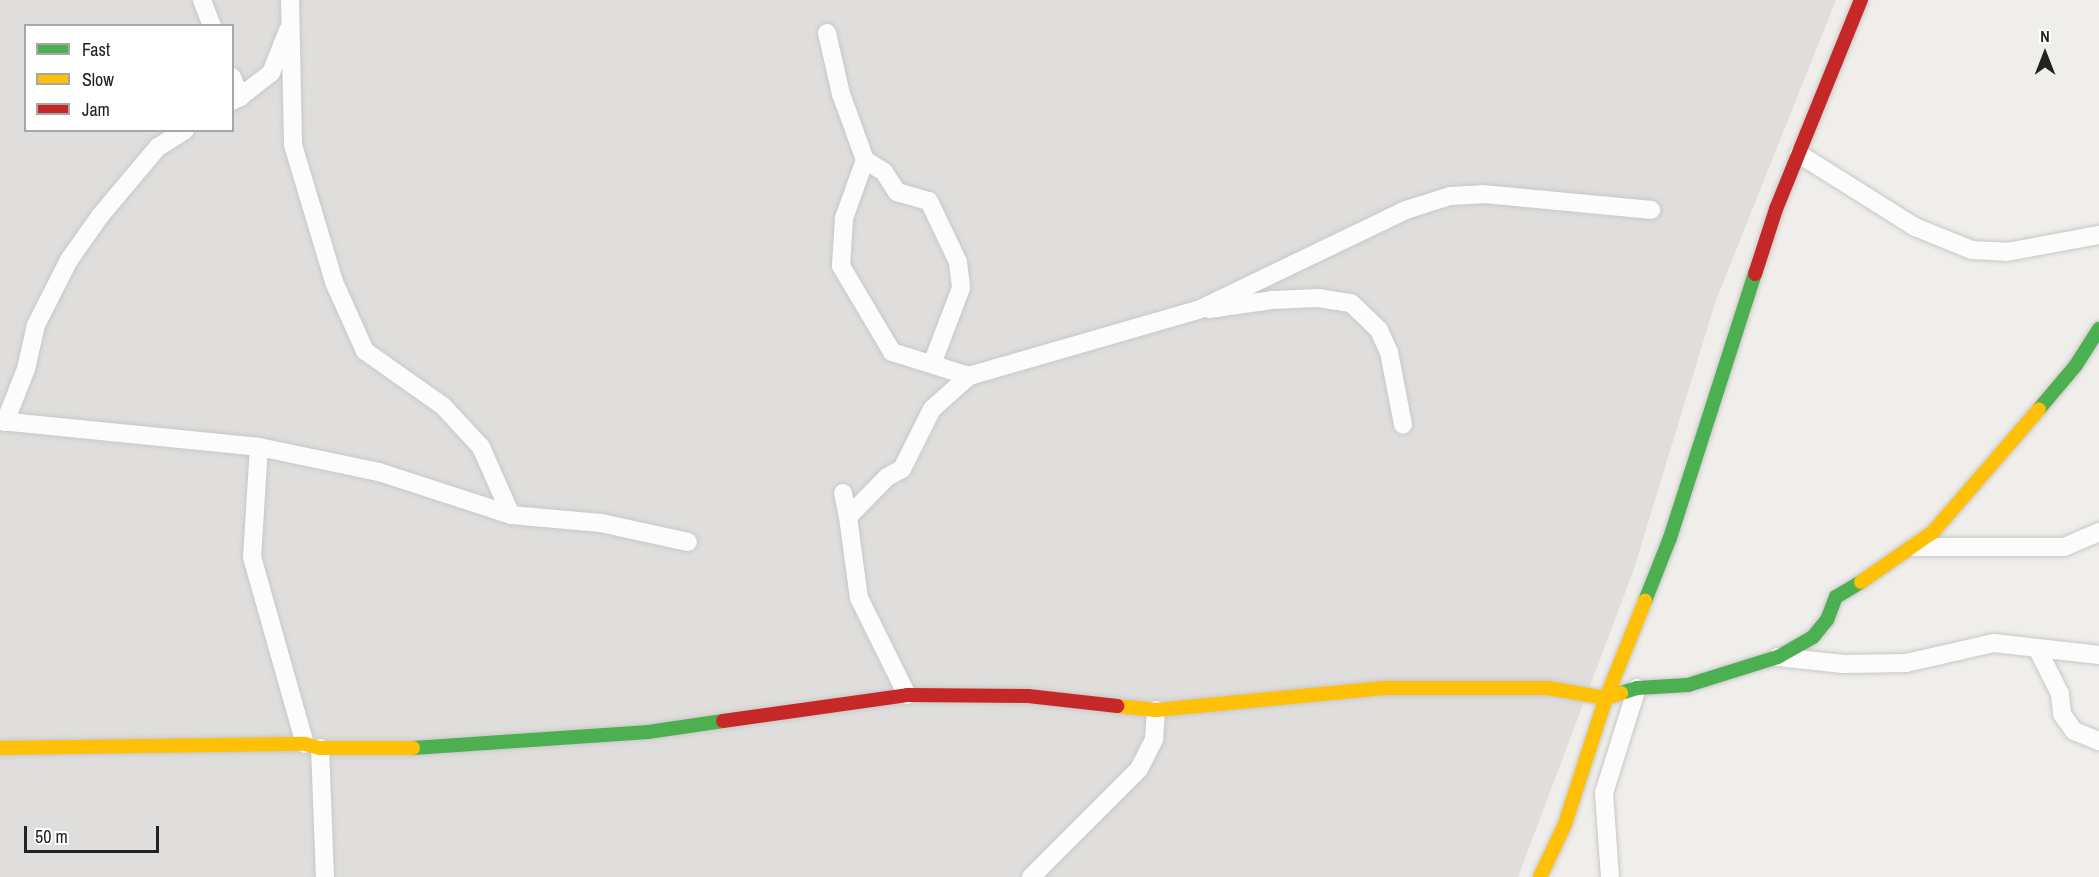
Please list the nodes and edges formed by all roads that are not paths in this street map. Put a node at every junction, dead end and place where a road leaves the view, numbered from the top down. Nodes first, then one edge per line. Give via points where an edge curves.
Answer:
1 (202, 0) edge
2 (290, 0) edge
3 (1862, 0) edge
4 (291, 22) junction
5 (211, 24) edge
6 (827, 33) dead end
7 (236, 99) edge
8 (182, 132) edge
9 (1799, 154) junction
10 (865, 160) junction
11 (1652, 210) dead end
12 (2099, 235) edge
13 (1198, 310) junction
14 (2099, 329) edge
15 (932, 364) junction
16 (969, 376) junction
17 (3, 421) edge
18 (1403, 425) dead end
19 (259, 447) junction
20 (843, 493) dead end
21 (511, 515) junction
22 (849, 517) junction
23 (2099, 532) edge
24 (688, 542) dead end
25 (1912, 547) junction
26 (2038, 650) junction
27 (2099, 655) edge
28 (1778, 657) junction
29 (1637, 688) junction
30 (907, 695) junction
31 (1606, 698) junction
32 (1156, 710) junction
33 (2099, 741) edge
34 (312, 746) junction
35 (0, 748) edge
36 (325, 877) edge
37 (1031, 877) edge
38 (1540, 877) edge
39 (1610, 877) edge

1 - 5 street
2 - 4 street
3 - 9 street
4 - 7 street via 271,73
4 - 21 street via 293,145 334,282 365,351 443,406 481,447
6 - 10 street via 841,94
8 - 17 street via 158,147 99,216 69,260 36,325 26,369
9 - 12 street via 1915,227 1972,250 2007,252
9 - 31 street via 1737,324 1670,538
10 - 15 street via 844,218 841,266 892,352
10 - 15 street via 885,172 897,192 929,201 958,262 961,288
11 - 13 street via 1484,194 1450,196 1369,225
13 - 16 street
13 - 18 street via 1273,300 1318,298 1351,303 1379,330 1389,352
14 - 25 street via 2051,395 1933,532
15 - 16 street
16 - 22 street via 932,409 902,470 887,477
17 - 19 street
19 - 21 street via 379,472
19 - 34 street via 252,557
20 - 22 street
21 - 24 street via 601,523
22 - 30 street via 858,598
23 - 25 street via 2064,547
25 - 28 street via 1836,597 1827,620 1813,637
26 - 27 street
26 - 28 street via 1994,643 1906,663 1844,664
26 - 33 street via 2060,694 2062,714 2074,731
28 - 29 street via 1688,685
29 - 31 street
29 - 39 street via 1604,793
30 - 32 street via 1028,696
30 - 34 street via 648,732 426,748
31 - 32 street via 1548,688 1429,686
31 - 38 street via 1565,824
32 - 37 street via 1154,739 1139,770
34 - 35 street
34 - 36 street

